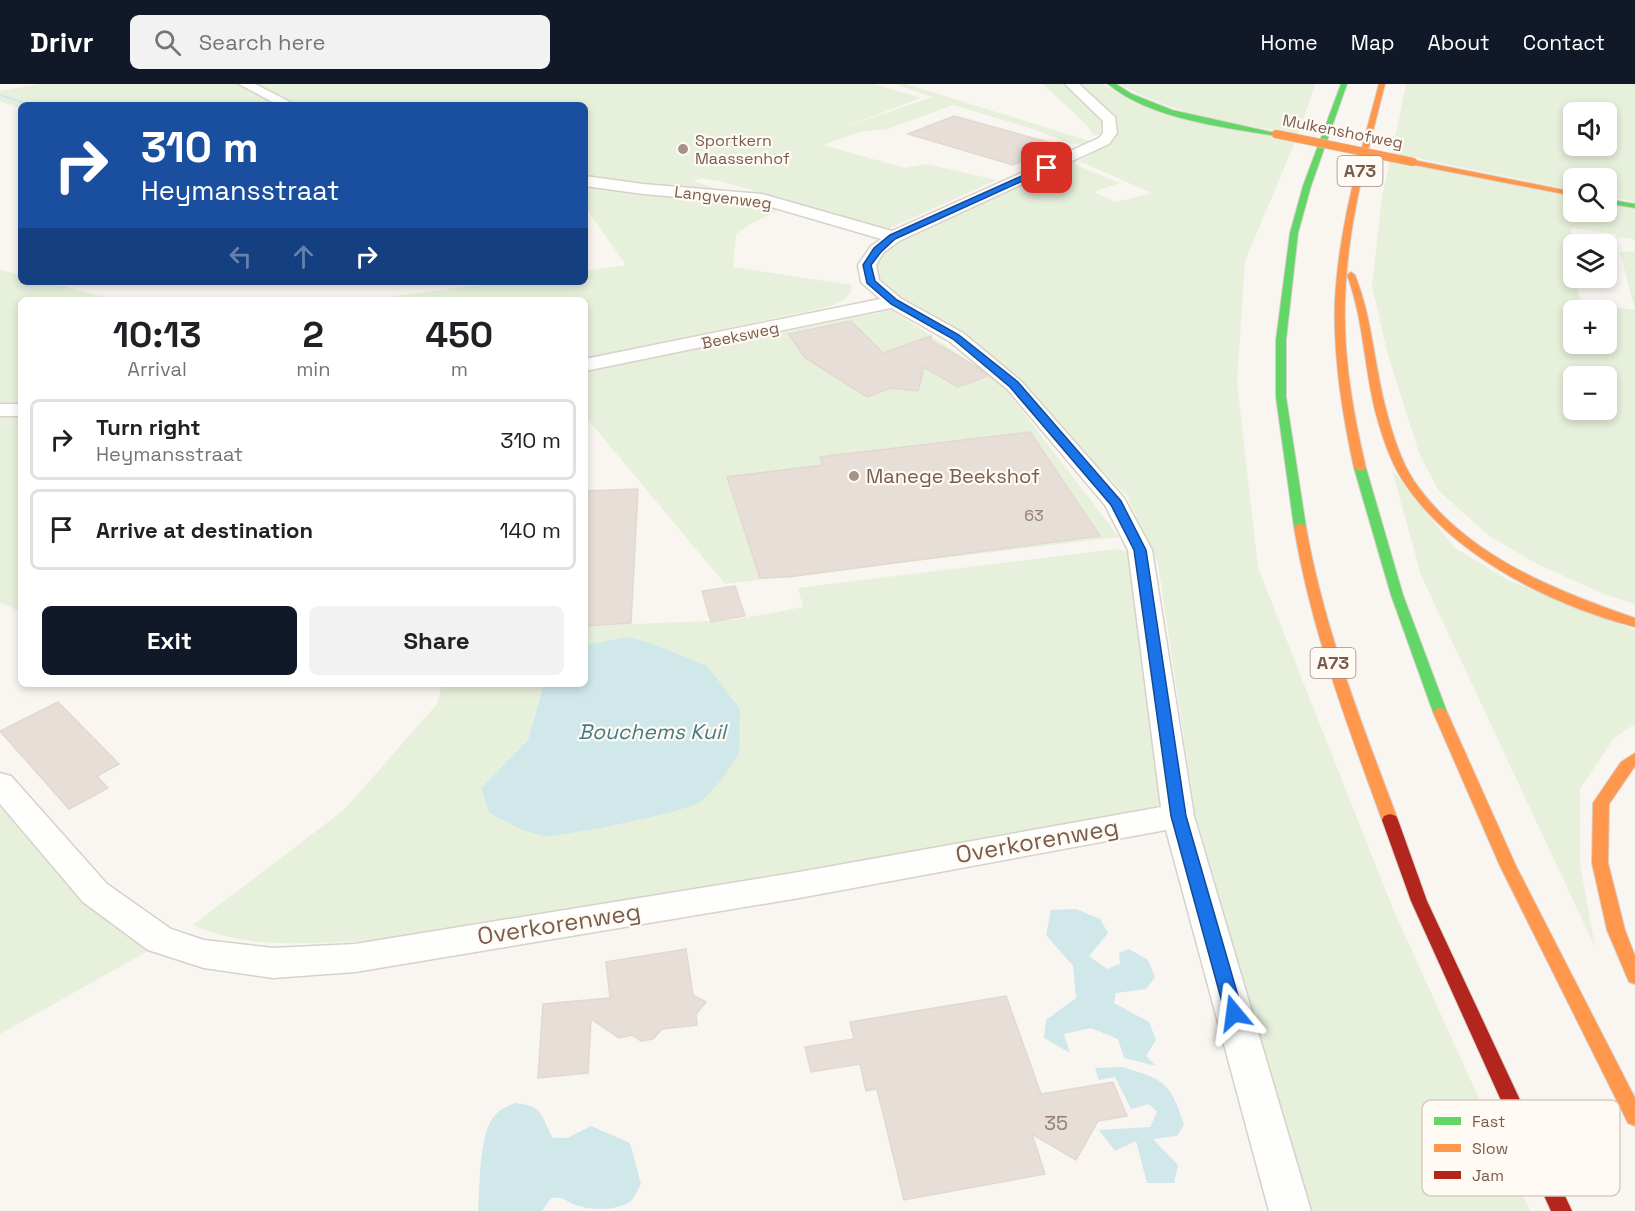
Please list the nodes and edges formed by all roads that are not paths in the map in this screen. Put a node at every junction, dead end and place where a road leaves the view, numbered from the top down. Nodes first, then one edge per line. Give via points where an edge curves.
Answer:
1 (246, 84) edge
2 (1071, 84) edge
3 (1111, 84) edge
4 (1344, 84) edge
5 (1383, 84) edge
6 (283, 102) edge
7 (588, 181) edge
8 (1563, 192) edge
9 (1617, 203) edge
10 (1635, 206) edge
11 (892, 237) junction
12 (1343, 258) junction
13 (894, 302) junction
14 (588, 364) edge
15 (0, 410) edge
16 (18, 410) edge
17 (1635, 623) edge
18 (1635, 758) edge
19 (0, 783) edge
20 (1179, 816) junction
21 (1635, 977) edge
22 (1511, 1100) edge
23 (1635, 1118) edge
24 (1555, 1196) edge
25 (1290, 1211) edge
26 (1562, 1211) edge

1 - 6 street
2 - 11 street via 1110,120 1110,133 1104,141
3 - 8 main road, Mulkenshofweg, bridge via 1140,101 1169,111
4 - 22 main road, A73 via 1294,233 1281,340 1281,397 1303,550 1328,649 1419,901
5 - 12 main road, A73
7 - 11 street, Langvenweg via 762,199
9 - 10 main road
11 - 13 street via 867,265 870,282
12 - 17 main road via 1358,291 1392,447 1404,474 1424,501 1483,554 1535,583
12 - 23 main road, A73 via 1340,302 1346,401 1361,474 1400,606 1420,662 1506,861
13 - 14 street, Beeksweg
13 - 20 street via 956,337 1014,384 1116,503 1140,550
15 - 16 street
18 - 21 main road via 1601,803 1600,863 1616,930
19 - 20 street, Overkorenweg via 95,893 160,940 204,954 273,963 355,958 799,885
20 - 25 street
24 - 26 main road, A73

